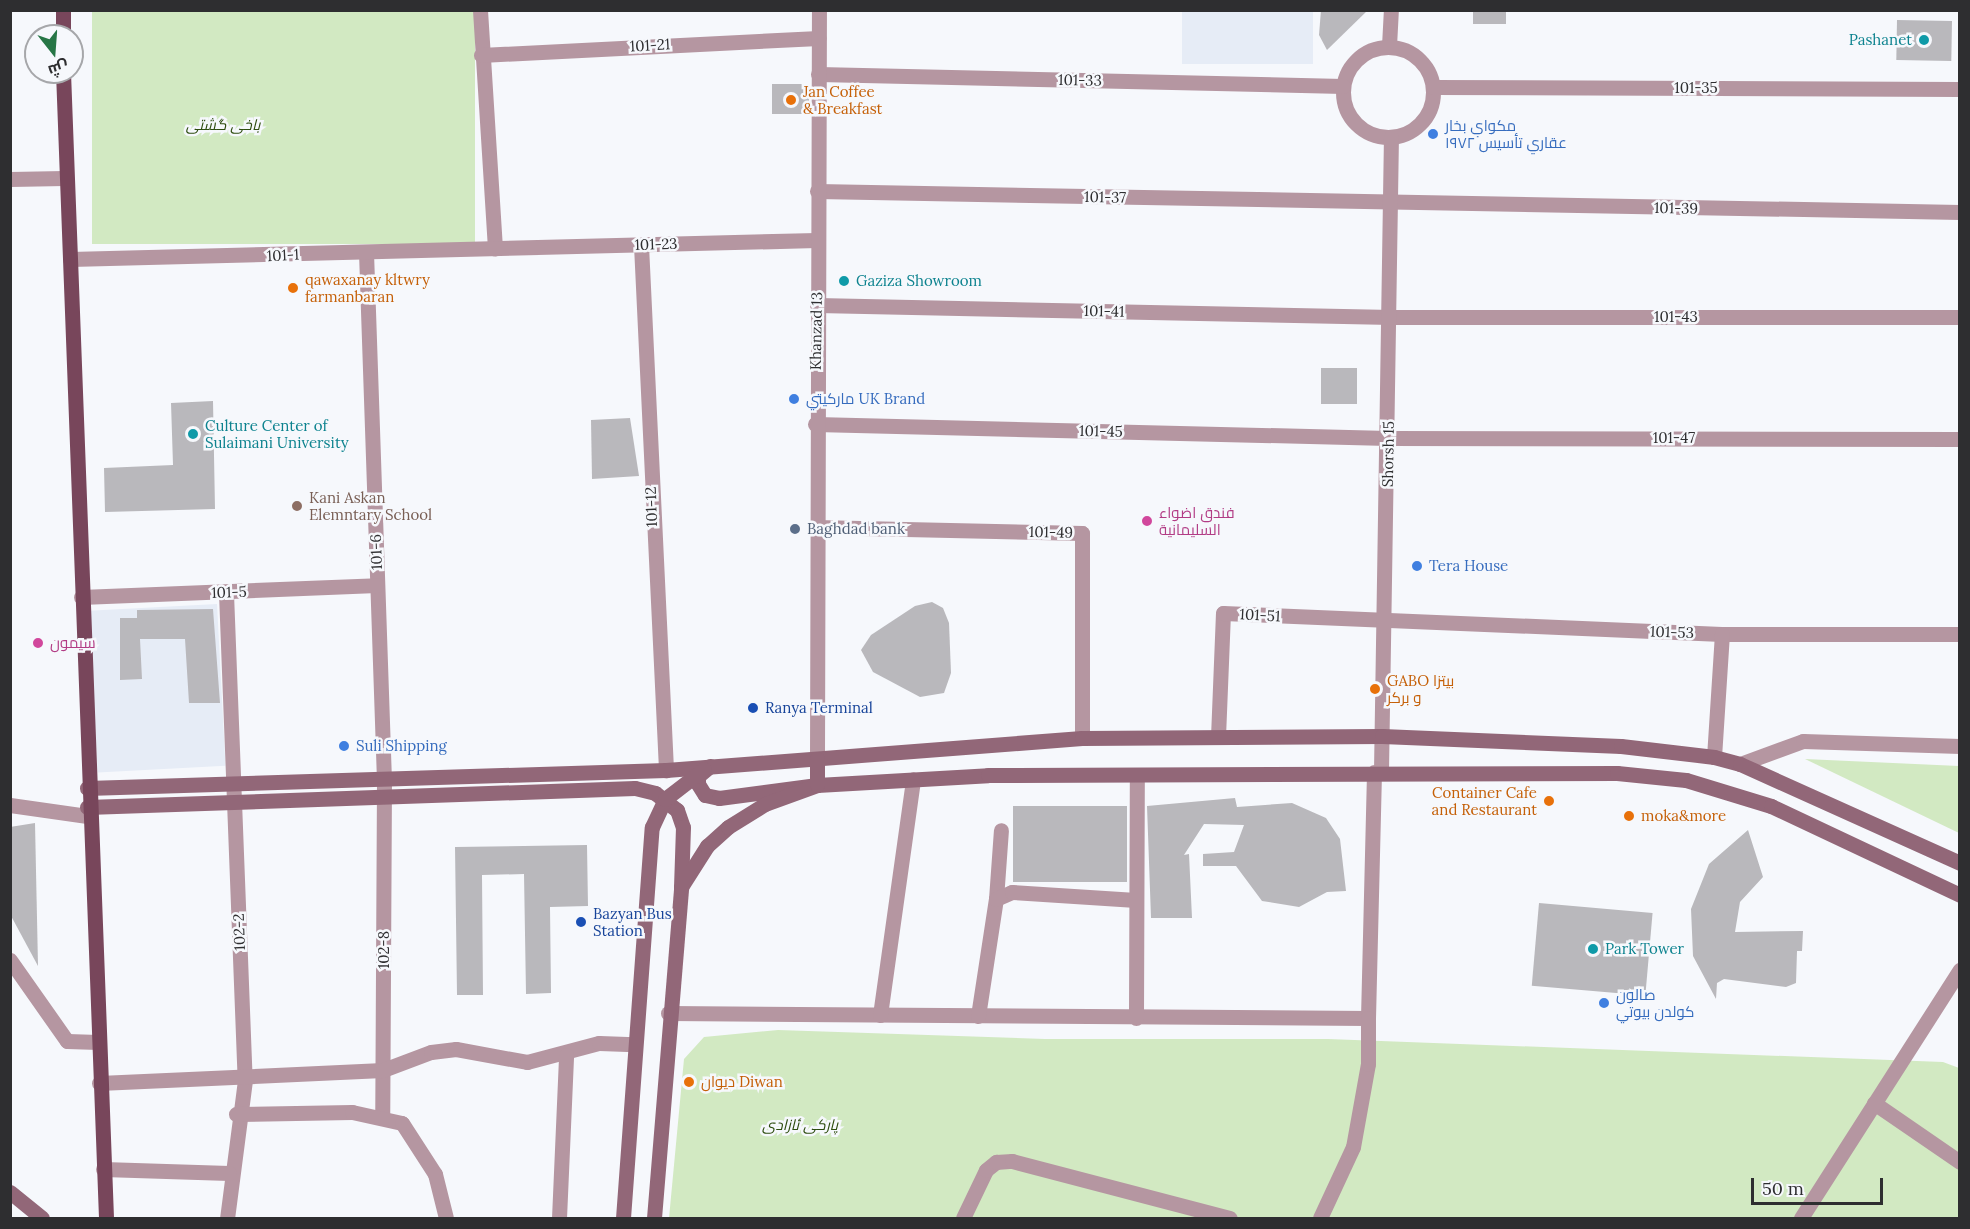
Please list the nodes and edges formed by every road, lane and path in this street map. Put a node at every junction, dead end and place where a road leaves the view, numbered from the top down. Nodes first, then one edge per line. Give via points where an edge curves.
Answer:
1 (480, 10) edge
2 (819, 10) edge
3 (1391, 10) edge
4 (819, 38) junction
5 (1389, 46) junction
6 (481, 55) junction
7 (818, 74) junction
8 (63, 84) edge
9 (1343, 86) junction
10 (1433, 87) junction
11 (1959, 89) edge
12 (1391, 136) junction
13 (64, 178) junction
14 (10, 179) edge
15 (817, 191) junction
16 (1393, 203) junction
17 (1959, 212) edge
18 (817, 240) junction
19 (641, 245) junction
20 (495, 249) junction
21 (366, 252) junction
22 (70, 259) junction
23 (817, 305) junction
24 (1392, 317) junction
25 (1959, 317) edge
26 (815, 424) junction
27 (1388, 438) junction
28 (1959, 439) edge
29 (815, 527) junction
30 (377, 585) junction
31 (226, 593) junction
32 (81, 597) junction
33 (1385, 621) junction
34 (1722, 634) junction
35 (1959, 634) edge
36 (1382, 736) junction
37 (1218, 737) junction
38 (1082, 738) junction
39 (1959, 747) edge
40 (1714, 757) junction
41 (817, 759) junction
42 (1740, 764) junction
43 (710, 766) junction
44 (666, 770) junction
45 (1377, 771) junction
46 (1137, 775) junction
47 (913, 779) junction
48 (234, 784) junction
49 (817, 785) junction
50 (87, 788) junction
51 (384, 788) junction
52 (665, 799) junction
53 (234, 802) junction
54 (10, 805) edge
55 (87, 811) junction
56 (1001, 830) dead end
57 (1959, 863) edge
58 (681, 887) junction
59 (1959, 895) edge
60 (996, 899) junction
61 (1136, 900) junction
62 (10, 960) edge
63 (1959, 969) edge
64 (668, 1013) junction
65 (880, 1015) junction
66 (978, 1016) junction
67 (1136, 1018) junction
68 (1368, 1018) junction
69 (98, 1042) junction
70 (634, 1044) junction
71 (566, 1054) junction
72 (382, 1070) junction
73 (245, 1080) junction
74 (99, 1083) junction
75 (1874, 1102) junction
76 (237, 1114) junction
77 (382, 1118) junction
78 (1959, 1162) edge
79 (103, 1169) junction
80 (229, 1173) junction
81 (10, 1192) edge
82 (42, 1218) edge
83 (106, 1218) edge
84 (227, 1218) edge
85 (446, 1218) edge
86 (560, 1218) edge
87 (623, 1218) edge
88 (654, 1218) edge
89 (963, 1218) edge
90 (1230, 1218) edge
91 (1320, 1218) edge
92 (1801, 1218) edge

1 - 6 street
2 - 4 street, Khanzad 13
3 - 5 street
4 - 6 street, 101-21
4 - 7 street, Khanzad 13
5 - 9 street via 1354,62
5 - 10 street via 1413,54
6 - 20 street
7 - 9 street, 101-33
7 - 15 street, Khanzad 13
8 - 13 main road
9 - 12 street via 1355,123
10 - 11 street, 101-35
10 - 12 street via 1427,114 1405,133
12 - 16 street, Shorsh 15
13 - 14 street
13 - 22 main road
15 - 16 street, 101-37
15 - 18 street, Khanzad 13
16 - 17 street, 101-39
16 - 24 street, Shorsh 15
18 - 19 street, 101-23
18 - 23 street, Khanzad 13
19 - 20 street, 101-23
19 - 44 street, 101-12
20 - 21 street, 101-1
21 - 22 street, 101-1
21 - 30 street, 101-6
22 - 32 main road
23 - 24 street, 101-41
23 - 26 street, Khanzad 13
24 - 25 street, 101-43
24 - 27 street, Shorsh 15
26 - 27 street, 101-45
26 - 29 street, Khanzad 13
27 - 28 street, 101-47
27 - 33 street, Shorsh 15
29 - 38 street, 101-49 via 1082,533
29 - 41 street, Khanzad 13
30 - 31 street, 101-5
30 - 51 street, 101-6
31 - 32 street, 101-5
31 - 48 street, 102-2
32 - 50 main road
33 - 34 street, 101-53
33 - 36 street, Shorsh 15
33 - 37 street, 101-51 via 1223,613
34 - 35 street, 101-53
34 - 40 street
36 - 37 main road
36 - 40 main road via 1621,746
36 - 45 street, Shorsh 15
37 - 38 main road
38 - 41 main road
39 - 42 street via 1803,741
40 - 42 main road
41 - 43 main road
41 - 49 main road
42 - 57 main road
43 - 44 main road
43 - 49 main road via 698,776 698,784 712,797
43 - 52 main road
44 - 51 main road
45 - 46 main road
45 - 59 main road via 1617,772 1686,780 1771,806
45 - 68 street, Shorsh 15
46 - 47 main road
46 - 61 street
47 - 49 main road
47 - 65 street
48 - 50 main road
48 - 51 main road
48 - 53 street, 102-2
49 - 58 main road via 765,804 728,827 707,846
50 - 55 main road
51 - 52 main road via 635,788
51 - 53 main road
51 - 72 street, 102-8
52 - 58 main road via 683,827
52 - 70 main road via 650,840
53 - 55 main road
53 - 73 street, 102-2
54 - 55 street
55 - 69 main road
56 - 60 street
58 - 64 main road
60 - 61 street via 1012,892
60 - 66 street
61 - 67 street
62 - 69 street via 67,1041
63 - 75 street
64 - 65 street
64 - 88 main road
65 - 66 street
66 - 67 street
67 - 68 street
68 - 91 street, Shorsh 15 via 1368,1064 1353,1147
69 - 74 main road
70 - 71 street via 599,1043
70 - 87 main road
71 - 72 street via 526,1062 456,1049 430,1052
71 - 86 street
72 - 73 street
72 - 77 street, 102-8
73 - 74 street
73 - 76 street, 102-2
74 - 79 main road
75 - 78 street
75 - 92 street
76 - 77 street via 352,1112
76 - 80 street, 102-2
77 - 85 street via 402,1124 435,1174
79 - 80 street
79 - 83 main road
80 - 84 street, 102-2
81 - 82 main road
89 - 90 street via 986,1170 996,1162 1012,1161

